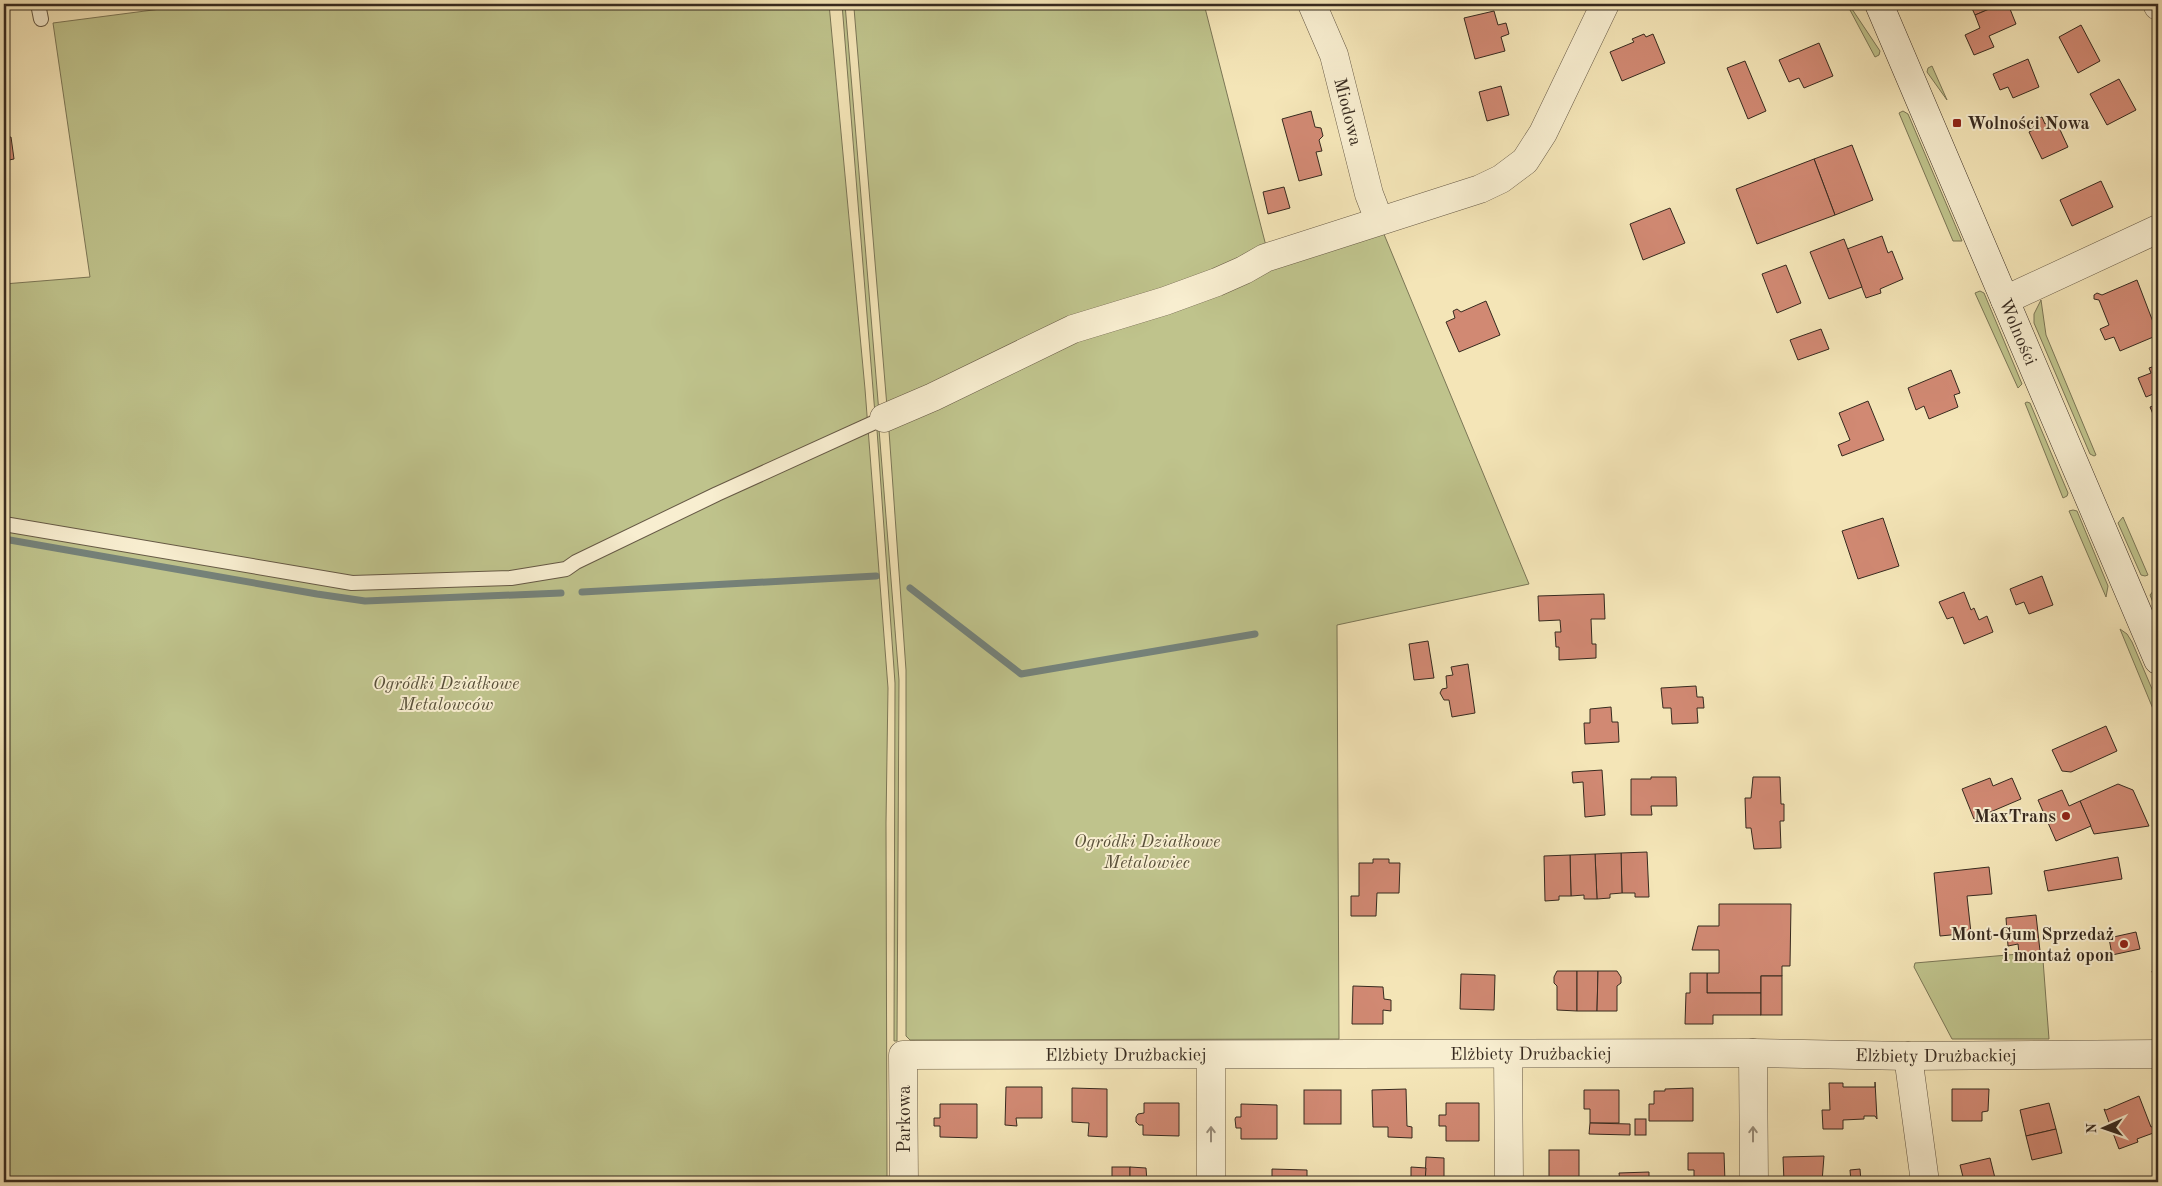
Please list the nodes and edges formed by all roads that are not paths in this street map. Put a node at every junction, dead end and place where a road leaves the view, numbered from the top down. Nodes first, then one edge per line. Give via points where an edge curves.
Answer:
1 (38, 4) edge
2 (1312, 4) edge
3 (1605, 4) edge
4 (1879, 4) edge
5 (40, 19) dead end
6 (1380, 220) junction
7 (2158, 229) edge
8 (2005, 300) junction
9 (884, 418) joint
10 (4, 524) edge
11 (2158, 660) edge
12 (1753, 1053) junction
13 (1508, 1054) junction
14 (2158, 1054) edge
15 (903, 1055) joint
16 (1211, 1056) junction
17 (1908, 1056) junction
18 (904, 1182) edge
19 (1211, 1182) edge
20 (1509, 1182) edge
21 (1754, 1182) edge
22 (1925, 1182) edge

1 - 5 lane
2 - 6 street, Miodowa via 1334,54 1367,185
3 - 6 street via 1543,133 1525,161 1502,179 1480,189
4 - 8 street, Wolności
6 - 9 street via 1264,258 1217,282 1165,301 1073,329
7 - 8 street
8 - 11 street, Wolności
9 - 10 lane via 717,494 576,562 566,570 511,578 352,583
12 - 13 street, Elżbiety Drużbackiej
12 - 17 street, Elżbiety Drużbackiej
21 -> 12 street
13 - 16 street, Elżbiety Drużbackiej
13 - 20 street
14 - 17 street, Elżbiety Drużbackiej
15 - 16 street, Elżbiety Drużbackiej
15 - 18 street, Parkowa
19 -> 16 street
17 - 22 street

